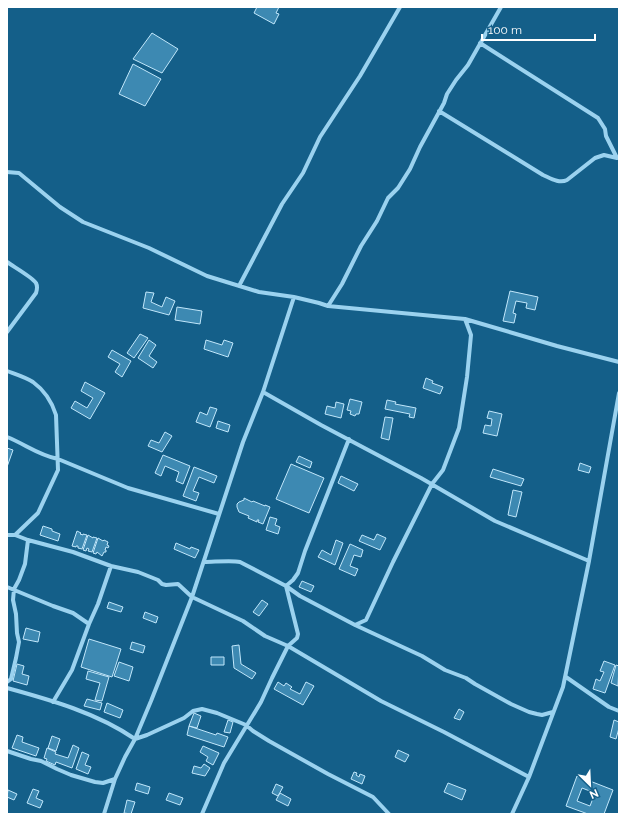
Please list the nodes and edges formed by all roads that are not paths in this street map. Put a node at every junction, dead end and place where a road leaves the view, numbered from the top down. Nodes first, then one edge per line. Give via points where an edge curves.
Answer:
1 (400, 7) edge
2 (500, 7) edge
3 (480, 43) junction
4 (439, 111) junction
5 (618, 158) edge
6 (7, 172) edge
7 (7, 262) edge
8 (239, 286) junction
9 (294, 297) junction
10 (328, 306) junction
11 (465, 319) junction
12 (7, 332) edge
13 (619, 362) edge
14 (7, 370) edge
15 (263, 392) junction
16 (619, 393) edge
17 (7, 437) edge
18 (349, 439) junction
19 (58, 459) junction
20 (432, 484) junction
21 (219, 514) junction
22 (7, 535) edge
23 (15, 535) junction
24 (28, 540) junction
25 (589, 561) junction
26 (204, 562) junction
27 (111, 566) junction
28 (286, 586) junction
29 (7, 587) edge
30 (14, 589) junction
31 (192, 597) junction
32 (89, 624) junction
33 (355, 625) junction
34 (288, 646) junction
35 (566, 677) junction
36 (7, 682) edge
37 (7, 688) edge
38 (53, 702) junction
39 (619, 711) edge
40 (553, 712) junction
41 (246, 725) junction
42 (134, 739) junction
43 (7, 750) edge
44 (529, 777) junction
45 (115, 779) junction
46 (104, 814) edge
47 (202, 814) edge
48 (389, 814) edge
49 (512, 814) edge

1 - 8 street via 360,76 320,137 303,173 282,204
2 - 3 street
3 - 4 street
3 - 5 street via 598,118
4 - 5 street via 543,175 563,182 595,158 604,155
4 - 10 street via 410,169 388,198
6 - 8 street via 19,173 60,207 84,222 149,248 208,276
7 - 12 street via 32,279 38,288
8 - 9 street
9 - 10 street
9 - 15 street
10 - 11 street
11 - 13 street
11 - 20 street via 471,335 459,428 443,470
14 - 19 street via 32,382 44,392 54,406
15 - 18 street
15 - 21 street
16 - 25 street
17 - 19 street via 48,457
18 - 20 street
18 - 28 street via 298,573
19 - 21 street via 128,488
19 - 23 street via 58,470 38,513
20 - 25 street via 495,521
20 - 33 street via 366,620
21 - 26 street
22 - 23 street
23 - 24 street
24 - 27 street via 73,552
24 - 30 street via 25,564
25 - 35 street
26 - 28 street via 235,560
26 - 31 street
27 - 31 street via 138,572 166,586 178,584
27 - 32 street
28 - 33 street
28 - 34 street via 298,634
29 - 30 street
30 - 32 street via 73,613
30 - 36 street via 13,600 19,642 11,678
31 - 34 street
31 - 42 street
32 - 38 street via 72,670
33 - 40 street via 466,678 517,707 542,715
34 - 41 street via 261,702
34 - 44 street via 381,701
35 - 39 street via 609,707
35 - 40 street
37 - 38 street
38 - 42 street via 103,721
40 - 44 street
41 - 42 street via 217,713 193,711 184,718
41 - 47 street via 224,763
41 - 48 street via 269,741 373,797
42 - 45 street
43 - 45 street via 95,782 103,783
44 - 49 street
45 - 46 street

